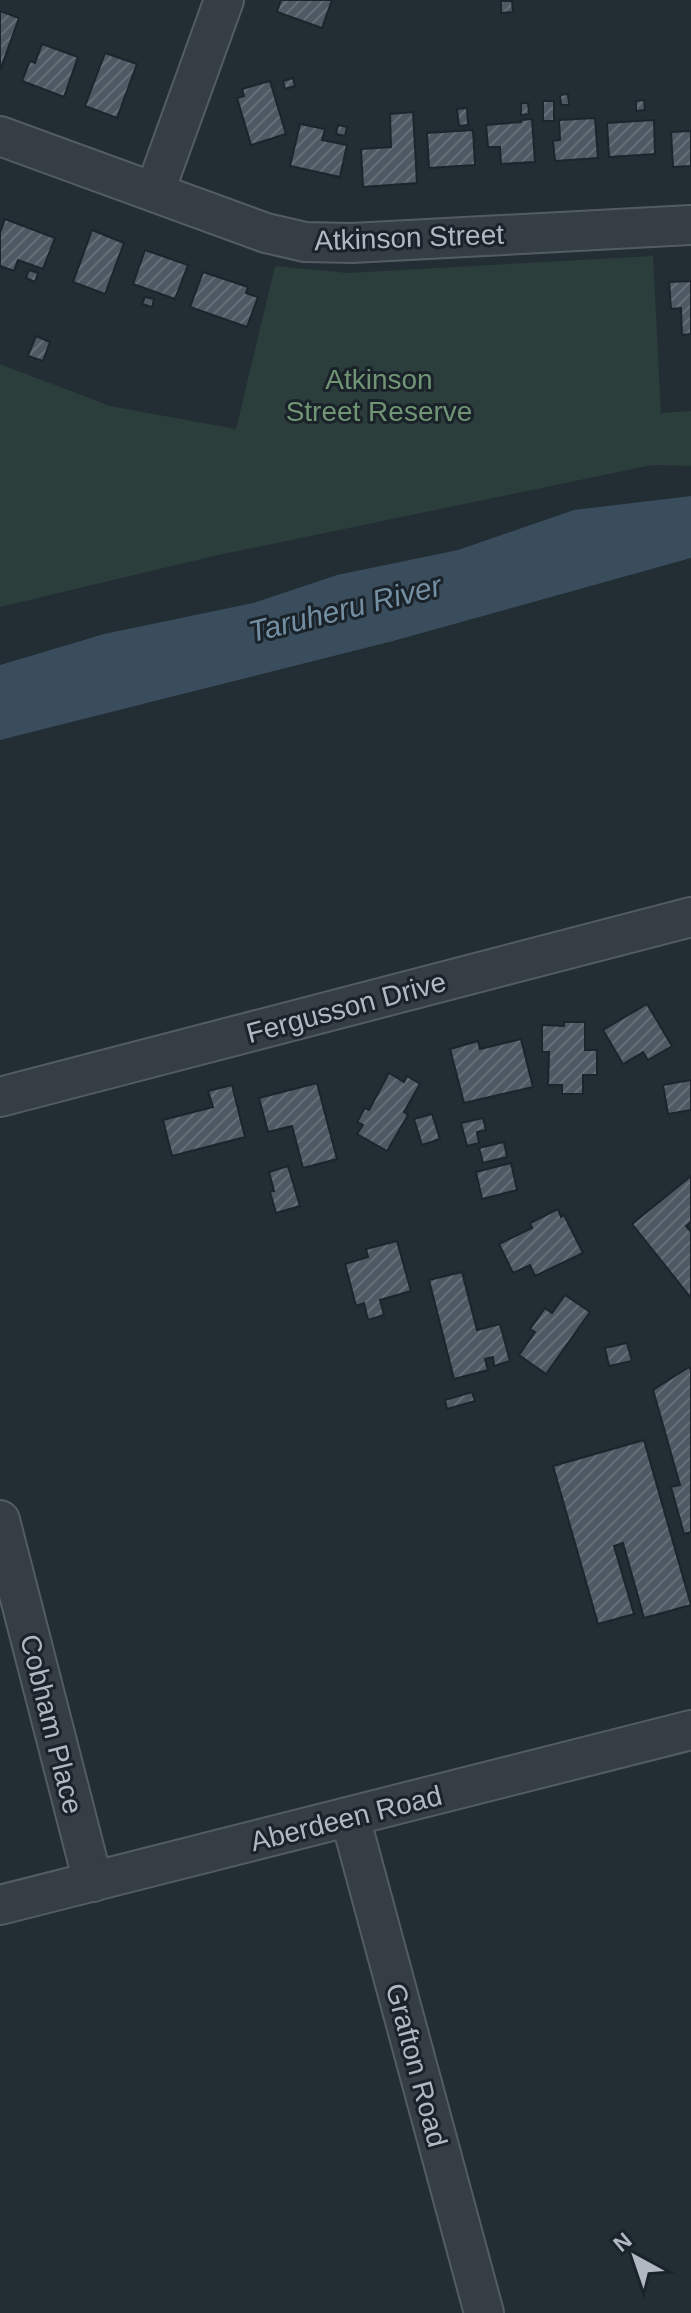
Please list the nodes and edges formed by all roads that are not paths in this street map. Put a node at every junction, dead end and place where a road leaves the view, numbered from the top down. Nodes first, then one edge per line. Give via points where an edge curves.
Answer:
1 (224, 0) edge
2 (0, 136) edge
3 (155, 191) junction
4 (691, 225) edge
5 (691, 917) edge
6 (0, 1097) edge
7 (0, 1520) edge
8 (691, 1730) edge
9 (350, 1817) junction
10 (93, 1882) junction
11 (0, 1905) edge
12 (484, 2313) edge

1 - 3 street
2 - 3 street, Atkinson Street
3 - 4 street, Atkinson Street via 266,233 305,242
5 - 6 street, Fergusson Drive
7 - 10 street, Cobham Place
8 - 9 street, Aberdeen Road
9 - 10 street, Aberdeen Road
9 - 12 street, Grafton Road
10 - 11 street, Aberdeen Road

